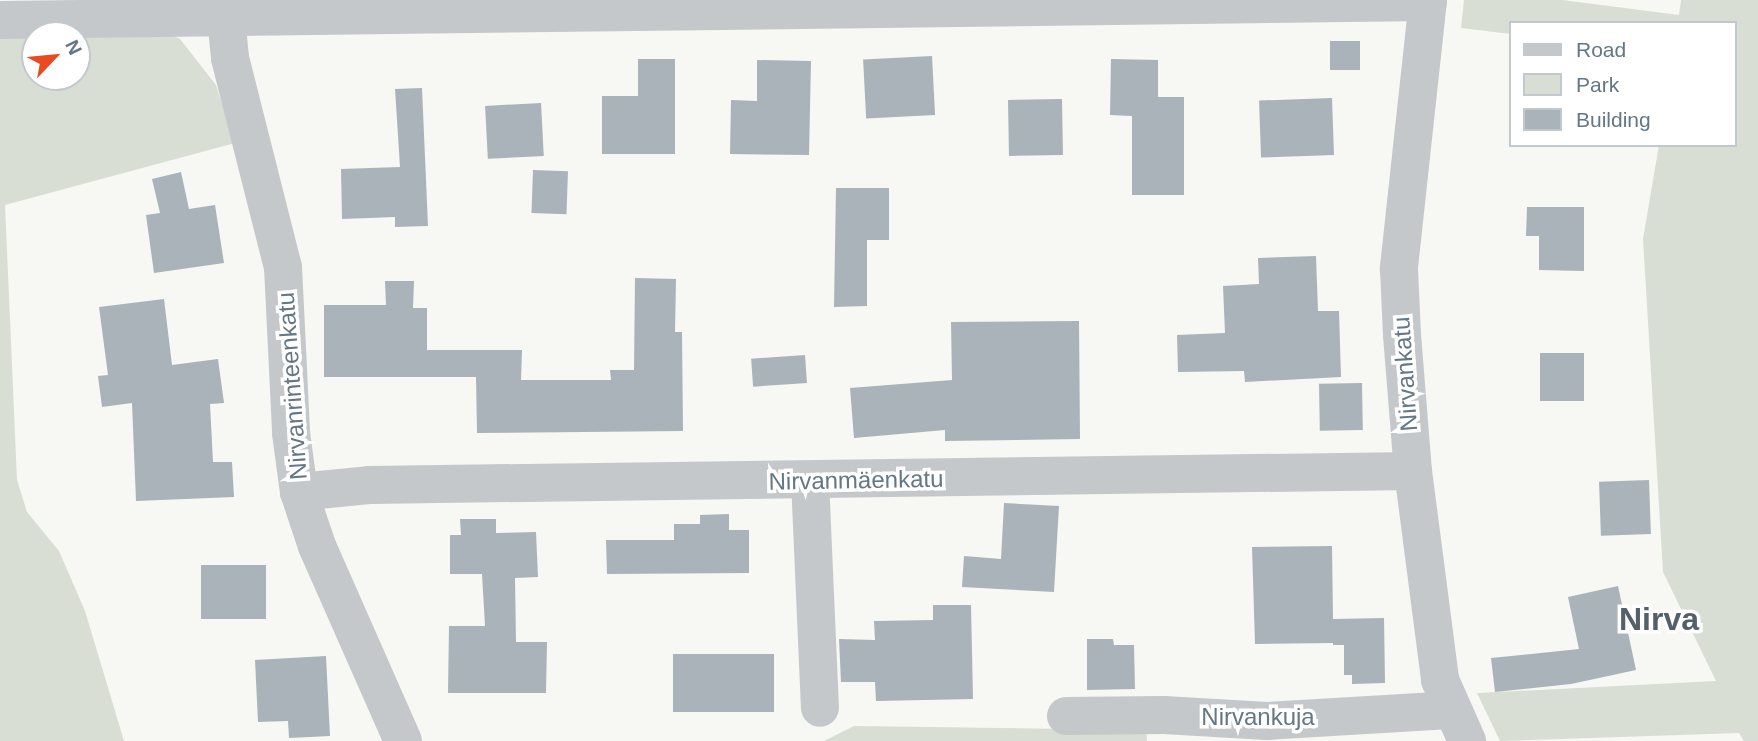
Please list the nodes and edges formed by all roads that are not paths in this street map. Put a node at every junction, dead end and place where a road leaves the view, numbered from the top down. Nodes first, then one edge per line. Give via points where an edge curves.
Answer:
1 (1428, 1) edge
2 (72, 9) edge
3 (226, 17) junction
4 (0, 20) edge
5 (1413, 471) junction
6 (810, 480) junction
7 (299, 492) junction
8 (820, 708) dead end
9 (1066, 716) dead end
10 (1459, 725) edge
11 (403, 741) edge

1 - 3 street
1 - 5 street, Nirvankatu via 1399,269
2 - 3 street
2 - 4 street
3 - 7 street, Nirvanrinteenkatu via 229,58 283,267 291,433
5 - 6 street, Nirvanmäenkatu
5 - 10 street, Nirvankatu via 1440,680
6 - 7 street, Nirvanmäenkatu via 369,485
6 - 8 street
7 - 11 street, Nirvanrinteenkatu via 317,546
9 - 10 street, Nirvankuja

